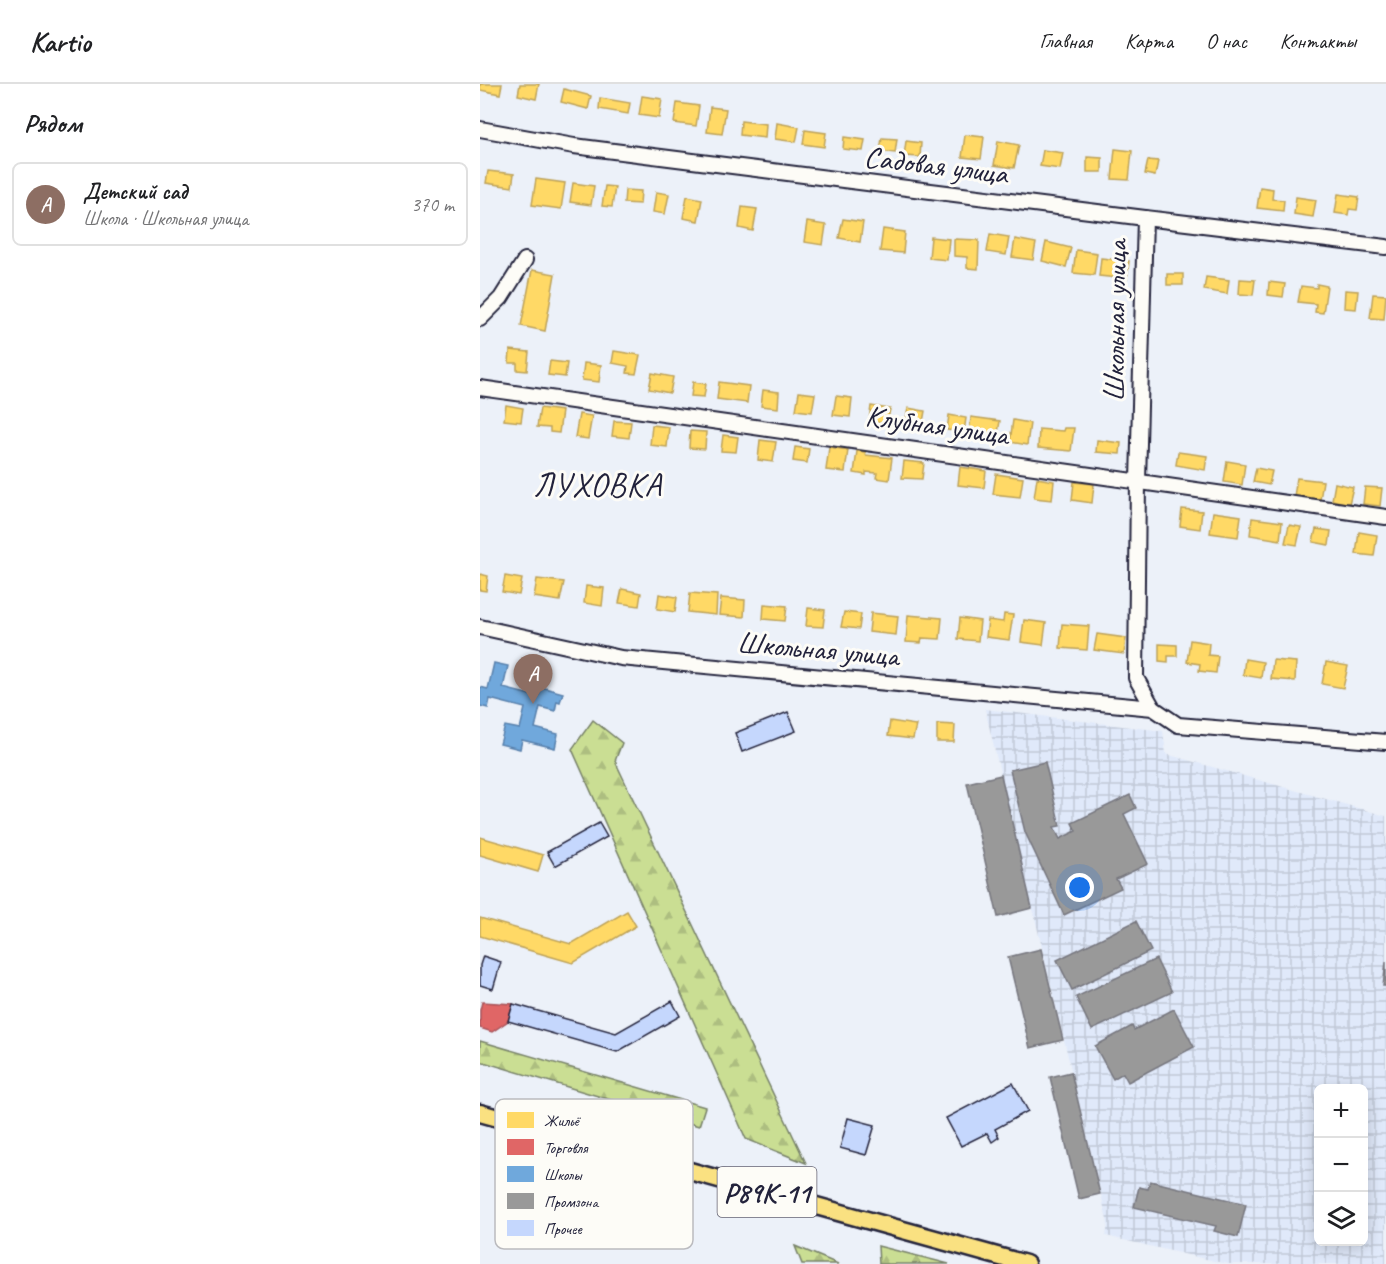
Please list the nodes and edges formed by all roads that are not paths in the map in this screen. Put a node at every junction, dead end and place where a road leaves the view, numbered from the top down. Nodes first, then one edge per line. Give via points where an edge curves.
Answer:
1 (480, 129) edge
2 (1145, 218) junction
3 (1386, 247) edge
4 (525, 260) dead end
5 (480, 319) edge
6 (480, 388) edge
7 (1138, 481) junction
8 (1386, 517) edge
9 (480, 627) edge
10 (1153, 708) junction
11 (1386, 742) edge
12 (480, 1113) edge
13 (495, 1117) edge
14 (693, 1172) edge
15 (1026, 1264) edge

1 - 2 street, Садовая улица via 574,146
2 - 3 street, Садовая улица
2 - 7 street, Школьная улица
4 - 5 street via 501,298
6 - 7 street, Клубная улица
7 - 8 street, Клубная улица
7 - 10 street, Школьная улица via 1136,678
9 - 10 street, Школьная улица via 621,658
10 - 11 street, Школьная улица via 1178,725
12 - 13 main road, Р89К-11
14 - 15 main road, Р89К-11

